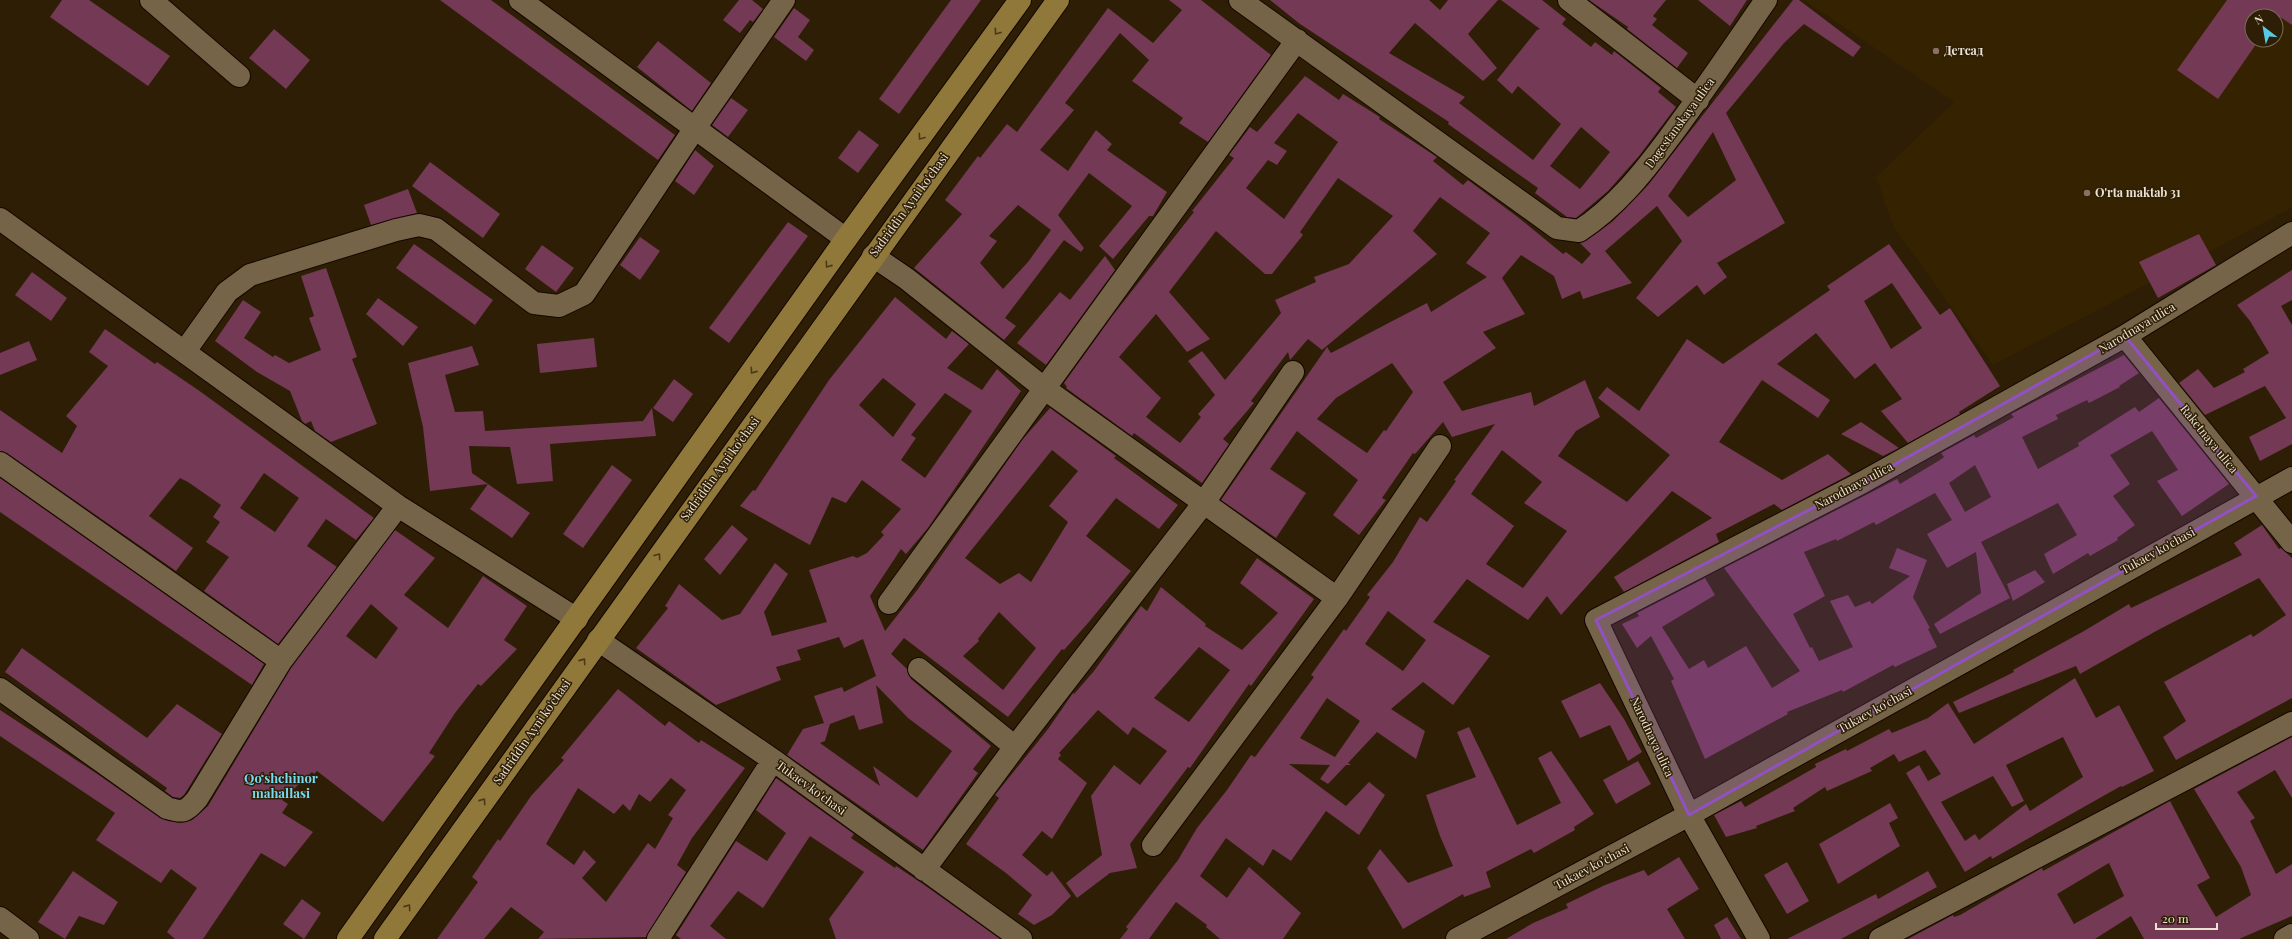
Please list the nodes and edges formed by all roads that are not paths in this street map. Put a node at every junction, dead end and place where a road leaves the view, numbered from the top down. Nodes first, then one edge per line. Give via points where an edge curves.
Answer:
1 (151, 0) edge
2 (784, 0) edge
3 (1020, 0) edge
4 (1058, 0) edge
5 (1240, 0) edge
6 (1570, 0) edge
7 (1766, 0) edge
8 (530, 3) edge
9 (1297, 40) junction
10 (239, 76) dead end
11 (1698, 100) junction
12 (695, 128) junction
13 (0, 219) edge
14 (2292, 233) edge
15 (846, 239) junction
16 (873, 256) junction
17 (2124, 336) junction
18 (185, 351) junction
19 (1293, 372) dead end
20 (1045, 389) junction
21 (1440, 446) dead end
22 (0, 462) edge
23 (2292, 478) edge
24 (2256, 496) junction
25 (1203, 504) junction
26 (398, 506) junction
27 (2292, 542) edge
28 (1337, 598) junction
29 (889, 603) dead end
30 (577, 619) junction
31 (598, 640) junction
32 (281, 661) junction
33 (919, 668) dead end
34 (0, 689) edge
35 (2292, 723) edge
36 (1016, 747) junction
37 (773, 760) junction
38 (1689, 815) junction
39 (1153, 845) dead end
40 (924, 870) junction
41 (0, 918) edge
42 (2292, 935) edge
43 (28, 939) edge
44 (348, 939) edge
45 (385, 939) edge
46 (658, 939) edge
47 (1021, 939) edge
48 (1457, 939) edge
49 (1758, 939) edge
50 (1880, 939) edge
51 (2284, 939) edge

1 - 10 street
2 - 12 street
3 -> 15 main road
4 - 16 main road, Sadriddin Ayni ko'chasi
5 - 9 street
6 - 11 street
7 - 11 street, Dagestanskaya ulica
8 - 12 street
9 - 11 street, Dagestanskaya ulica via 1557,228 1579,231 1601,217 1638,178
9 - 20 street
12 - 15 street
12 - 18 street via 584,294 558,306 534,303 436,229 419,225 250,275 227,292
13 - 18 street
14 - 17 street, Narodnaya ulica
15 - 16 main road
15 -> 30 main road
16 - 20 street
31 -> 16 main road, Sadriddin Ayni ko'chasi
17 - 24 street, Raketnaya ulica
17 - 38 street, Narodnaya ulica via 1863,482 1596,620
18 - 26 street
19 - 25 street
20 - 25 street
20 - 29 street
21 - 28 street
22 - 32 street
23 - 24 street, Tukaev ko'chasi
24 - 27 street, Raketnaya ulica
24 - 38 street, Tukaev ko'chasi
25 - 28 street
25 - 36 street
26 - 30 street
26 - 32 street
28 - 39 street
30 - 44 main road
31 - 37 street, Tukaev ko'chasi
45 -> 31 main road, Sadriddin Ayni ko'chasi
32 - 34 street via 198,799 189,808 180,812 167,808
33 - 36 street
35 - 50 street
36 - 40 street
37 - 40 street, Tukaev ko'chasi
37 - 46 street
38 - 48 street, Tukaev ko'chasi
38 - 49 street
40 - 47 street, Tukaev ko'chasi
41 - 43 street
42 - 51 street

